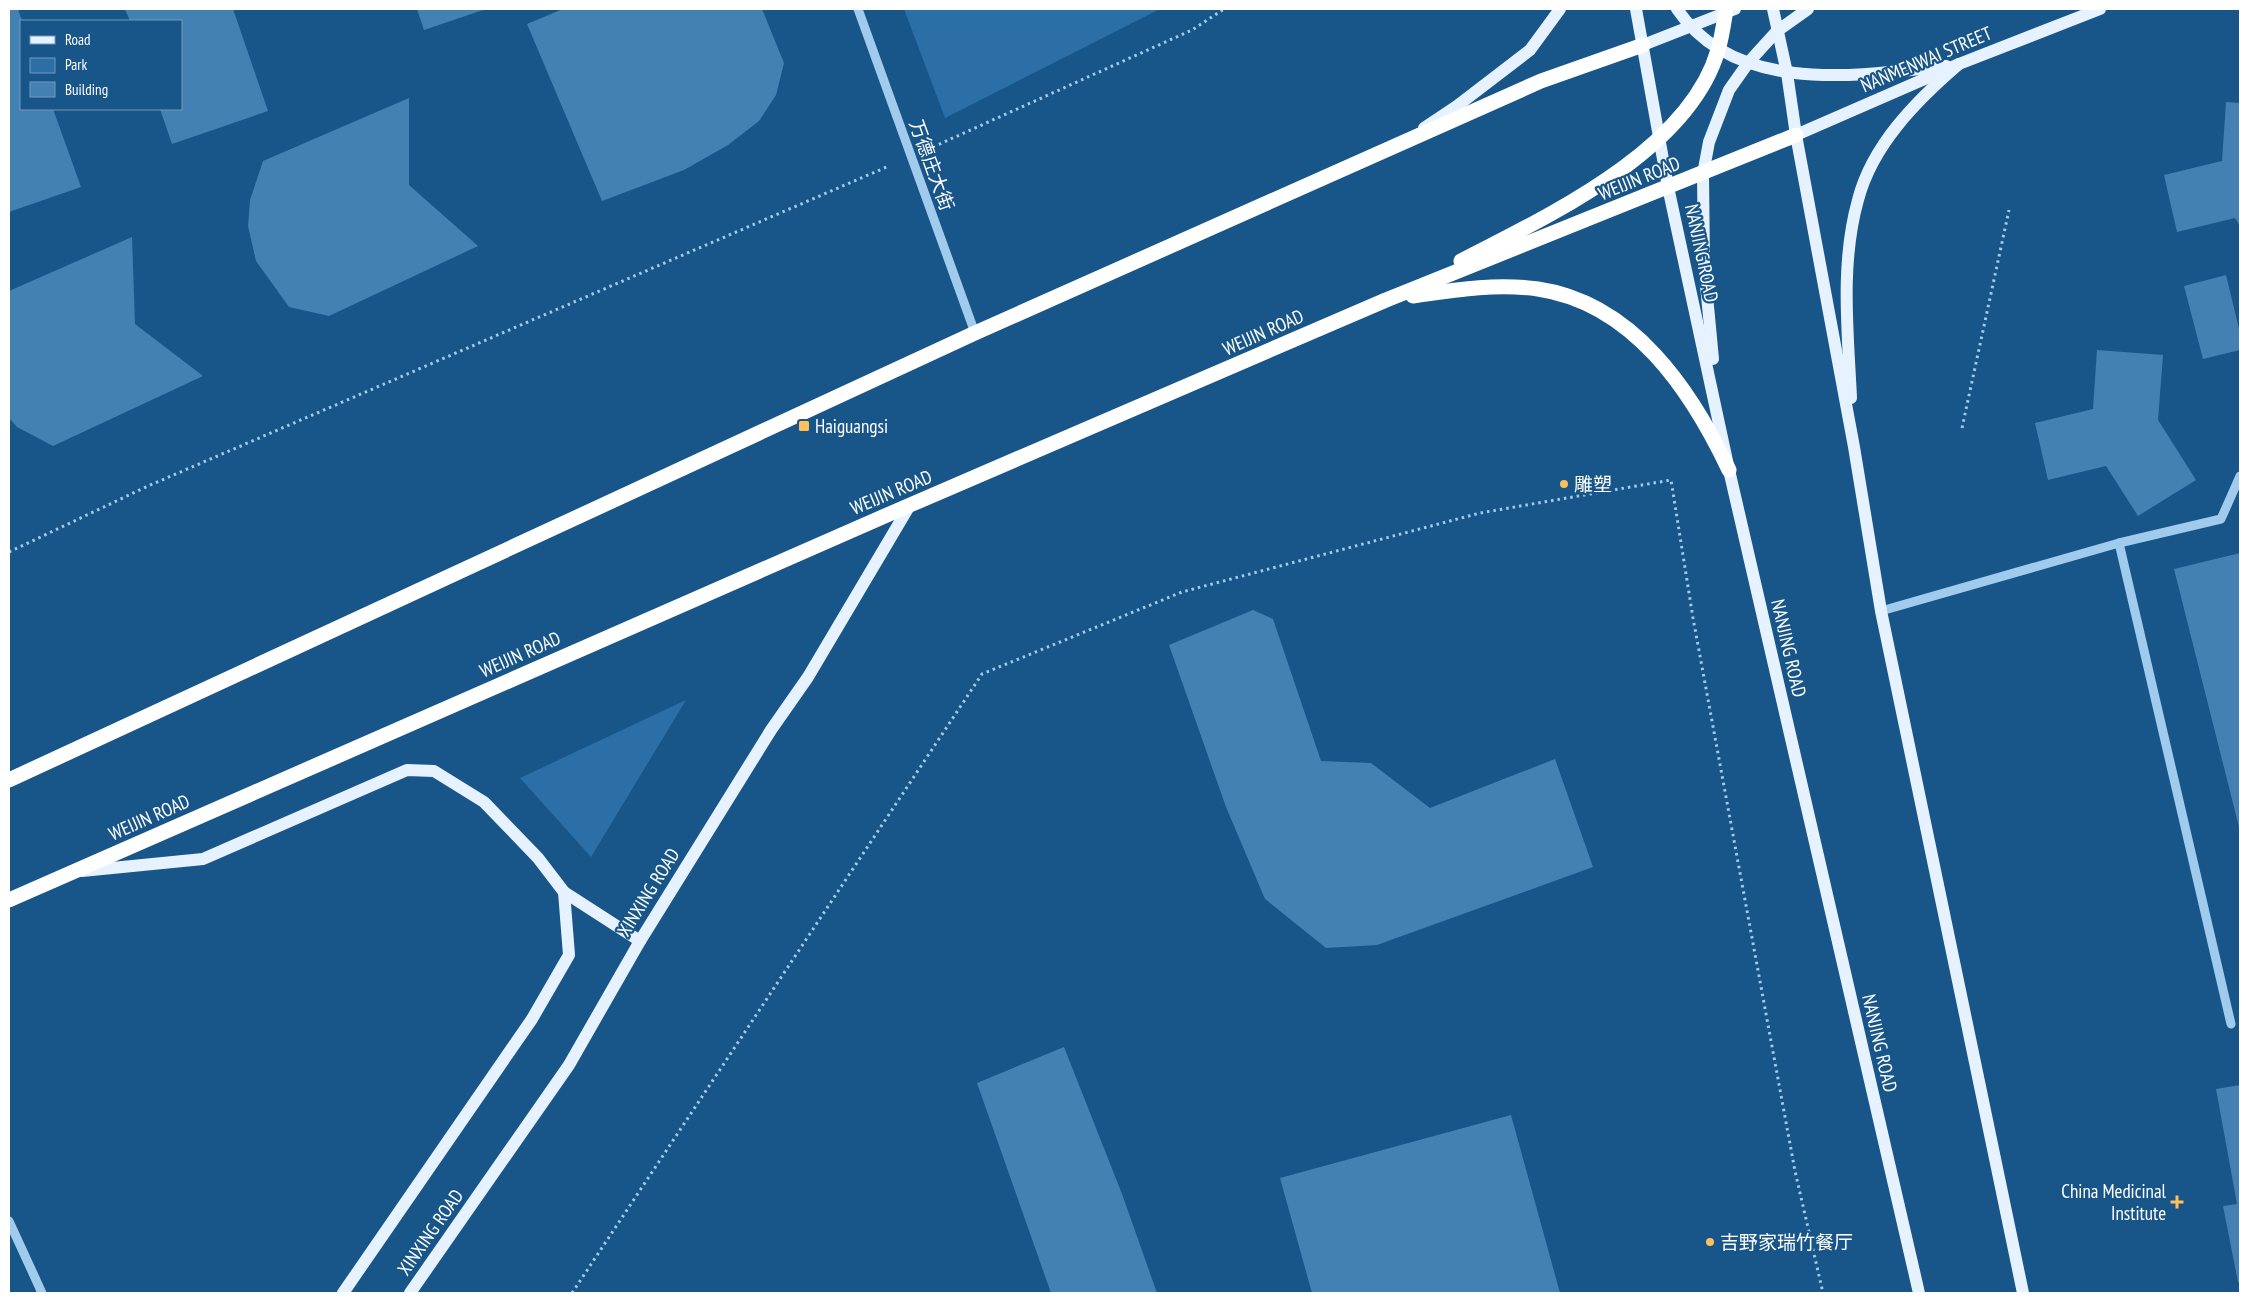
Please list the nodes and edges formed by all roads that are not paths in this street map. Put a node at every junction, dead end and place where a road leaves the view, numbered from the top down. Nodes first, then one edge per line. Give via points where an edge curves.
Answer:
1 (858, 9) edge
2 (1560, 9) edge
3 (1636, 9) edge
4 (1677, 9) edge
5 (1773, 9) edge
6 (1808, 9) edge
7 (2100, 9) edge
8 (1729, 10) edge
9 (1689, 27) junction
10 (1777, 31) junction
11 (1643, 45) junction
12 (1718, 50) junction
13 (1748, 63) junction
14 (1959, 64) junction
15 (1787, 73) junction
16 (1796, 135) junction
17 (1660, 140) junction
18 (1399, 145) junction
19 (1703, 174) junction
20 (1668, 188) junction
21 (1386, 300) junction
22 (976, 333) junction
23 (1854, 447) junction
24 (1729, 470) junction
25 (2240, 476) edge
26 (910, 505) junction
27 (2119, 543) junction
28 (1881, 610) junction
29 (9, 780) edge
30 (75, 871) junction
31 (564, 892) junction
32 (9, 900) edge
33 (640, 941) junction
34 (2231, 1024) dead end
35 (9, 1221) edge
36 (42, 1293) edge
37 (343, 1293) edge
38 (410, 1293) edge
39 (1919, 1293) edge
40 (2023, 1293) edge

1 - 22 street, 万德庄大街
2 - 18 main road via 1530,50
3 - 11 main road, NANJING ROAD
4 - 9 main road
5 - 10 main road
6 - 10 main road
7 - 14 main road, NANMENWAI STREET
8 - 9 main road
8 - 12 highway
9 - 11 main road
9 - 12 main road
10 - 13 main road
10 - 15 main road
11 - 17 main road, NANJING ROAD
11 - 18 highway via 1542,81
12 - 13 main road
12 - 17 highway via 1688,108
13 - 15 main road
13 - 19 main road via 1729,90 1709,142
14 - 15 main road via 1845,75
14 - 16 main road, NANMENWAI STREET
14 - 23 main road via 1928,90 1909,112 1871,166 1858,198 1851,230 1847,281
15 - 16 main road
16 - 19 highway, WEIJIN ROAD
16 - 23 main road
17 - 20 main road, NANJING ROAD
17 - 21 highway via 1619,172 1522,230
18 - 22 highway
19 - 20 highway, WEIJIN ROAD
19 - 24 main road via 1704,264 1710,333
20 - 21 highway, WEIJIN ROAD
20 - 24 main road, NANJING ROAD
21 - 24 highway via 1468,288 1507,287 1539,289 1598,308 1652,350 1674,376 1712,434
21 - 26 highway, WEIJIN ROAD
22 - 29 highway
23 - 28 main road
24 - 39 main road, NANJING ROAD
25 - 27 street via 2221,519
26 - 30 highway, WEIJIN ROAD
26 - 33 main road, XINXING ROAD via 808,677 771,730
27 - 28 street
27 - 34 street
28 - 40 main road
30 - 31 main road via 203,859 407,770 434,771 484,802 538,858
30 - 32 highway, WEIJIN ROAD
31 - 33 main road
31 - 37 main road via 569,955 532,1019
33 - 38 main road, XINXING ROAD via 569,1065
35 - 36 street

